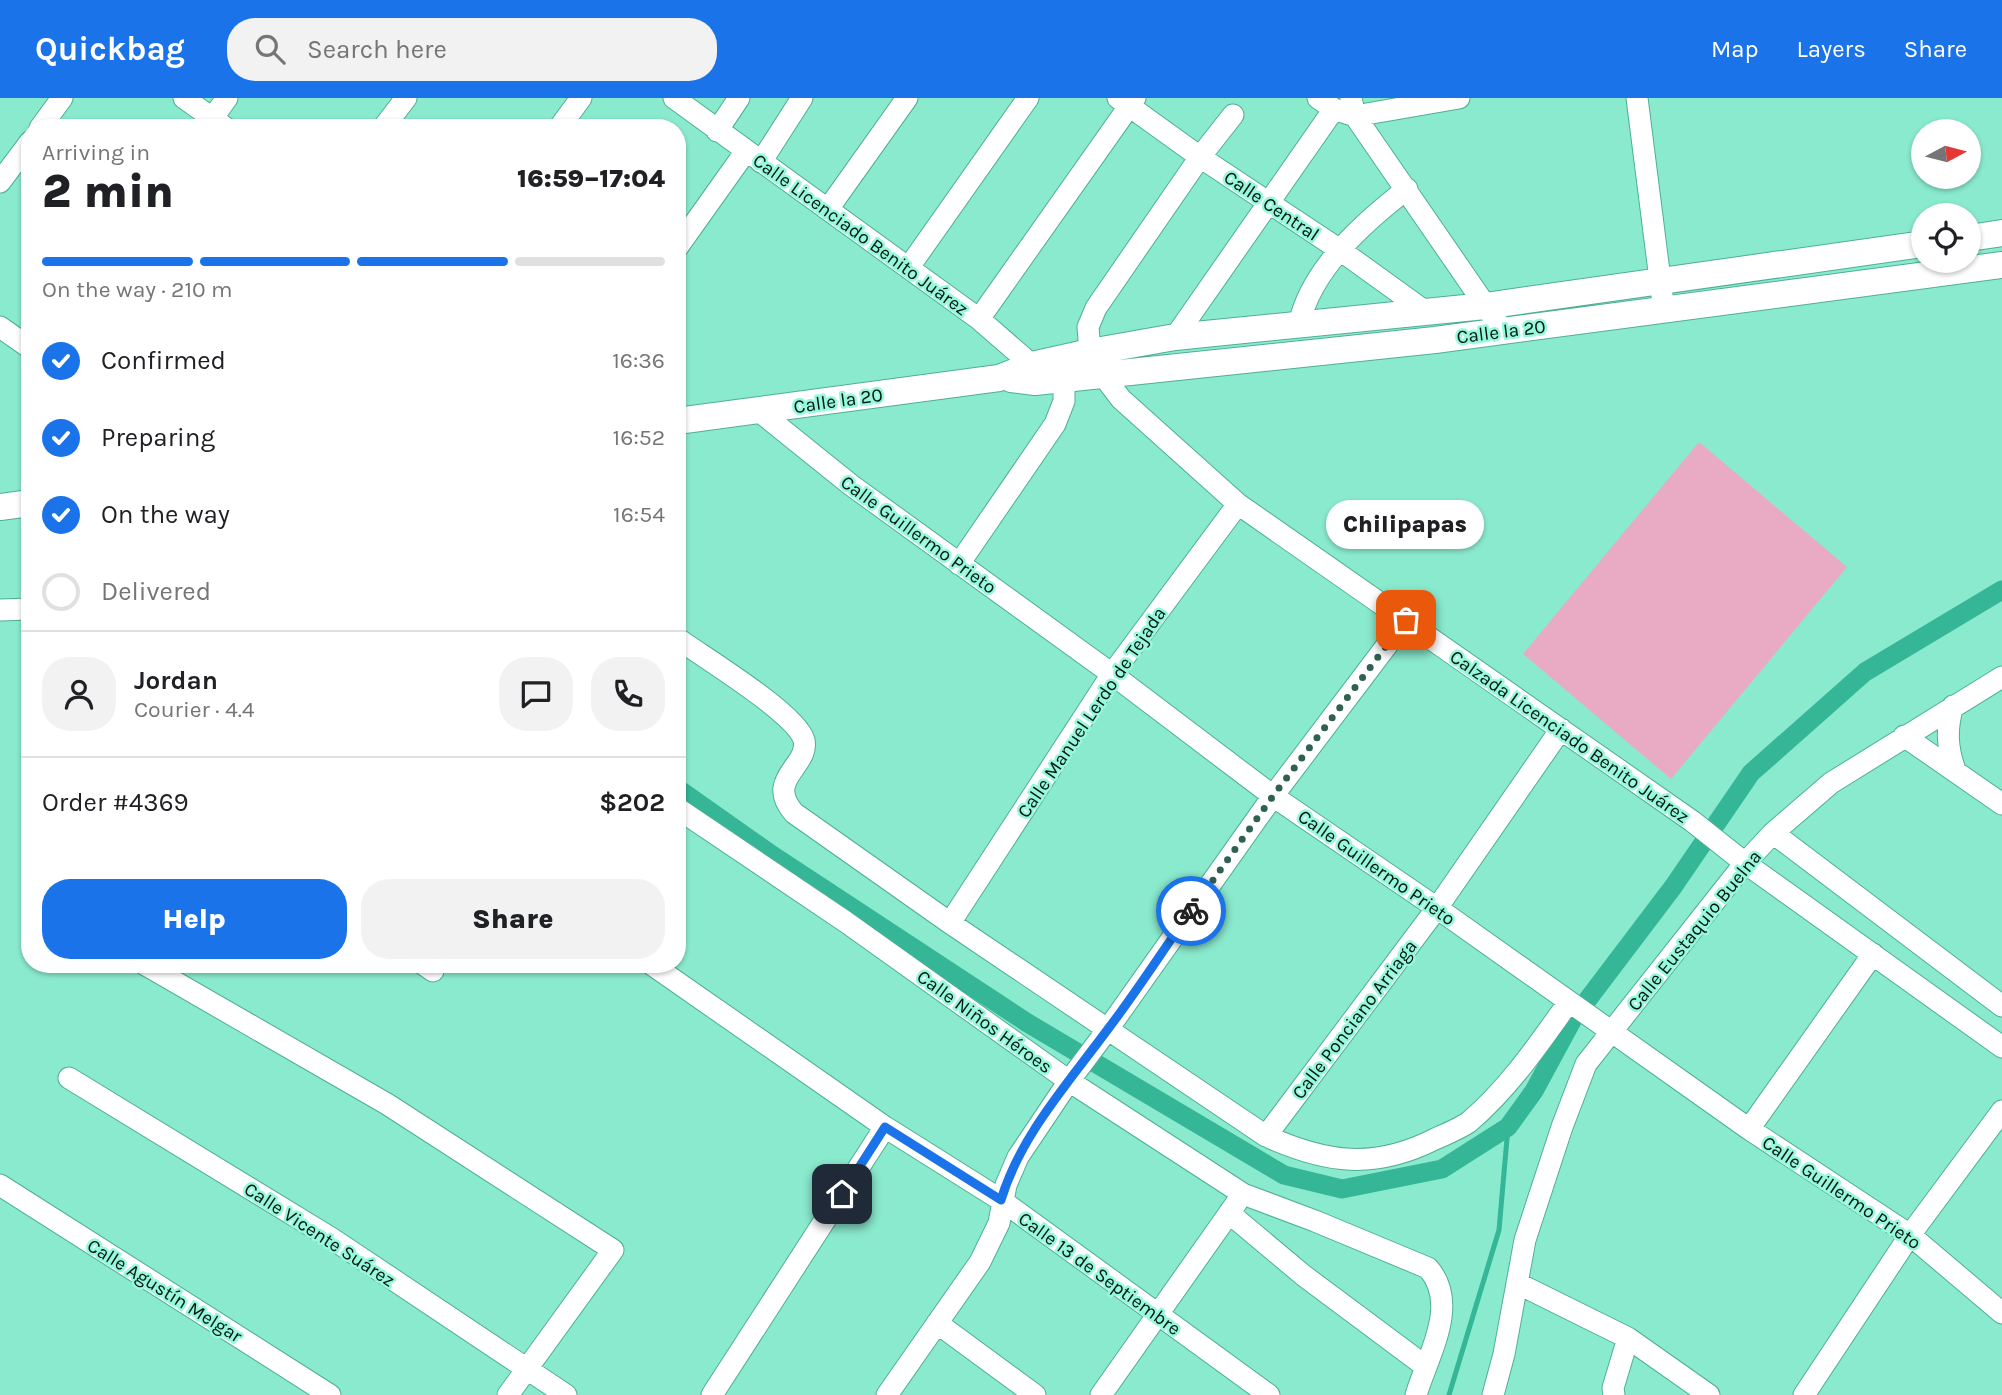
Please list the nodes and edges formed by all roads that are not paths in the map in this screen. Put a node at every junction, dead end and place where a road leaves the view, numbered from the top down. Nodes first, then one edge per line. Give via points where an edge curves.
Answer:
1 (62, 98) edge
2 (184, 98) edge
3 (227, 98) edge
4 (406, 98) edge
5 (581, 98) edge
6 (674, 98) edge
7 (739, 98) edge
8 (802, 98) edge
9 (907, 98) edge
10 (1028, 98) edge
11 (1459, 98) edge
12 (1637, 98) edge
13 (1127, 101) edge
14 (1340, 105) edge
15 (1233, 115) dead end
16 (47, 119) edge
17 (208, 119) edge
18 (218, 119) edge
19 (390, 119) edge
20 (566, 119) edge
21 (717, 131) junction
22 (21, 154) edge
23 (753, 156) junction
24 (1200, 157) junction
25 (0, 182) edge
26 (1407, 189) junction
27 (1268, 203) junction
28 (828, 209) junction
29 (2002, 233) edge
30 (1981, 236) edge
31 (686, 237) edge
32 (1911, 246) edge
33 (1340, 250) junction
34 (2002, 265) edge
35 (909, 267) junction
36 (1660, 281) junction
37 (1485, 306) junction
38 (1664, 311) junction
39 (1426, 312) junction
40 (979, 319) junction
41 (1299, 325) junction
42 (0, 327) edge
43 (1503, 331) junction
44 (1175, 337) junction
45 (21, 342) edge
46 (1096, 363) junction
47 (1064, 368) junction
48 (1033, 373) junction
49 (759, 411) junction
50 (686, 420) edge
51 (21, 504) edge
52 (1238, 504) junction
53 (0, 507) edge
54 (959, 564) junction
55 (0, 610) edge
56 (21, 611) edge
57 (1406, 620) junction
58 (686, 644) edge
59 (1112, 674) junction
60 (2002, 677) edge
61 (1953, 706) junction
62 (1561, 729) junction
63 (1904, 736) junction
64 (1955, 770) junction
65 (1273, 796) junction
66 (2002, 804) edge
67 (686, 814) edge
68 (1773, 833) junction
69 (1741, 859) junction
70 (1437, 908) junction
71 (950, 923) junction
72 (1872, 954) junction
73 (160, 973) edge
74 (664, 973) edge
75 (1571, 1004) junction
76 (2002, 1006) edge
77 (1609, 1030) junction
78 (1106, 1033) junction
79 (2002, 1047) edge
80 (1073, 1075) junction
81 (69, 1078) dead end
82 (2002, 1111) edge
83 (885, 1127) junction
84 (1749, 1129) junction
85 (1266, 1136) junction
86 (0, 1185) edge
87 (1243, 1194) junction
88 (1001, 1200) junction
89 (1229, 1213) junction
90 (1910, 1235) junction
91 (1517, 1283) junction
92 (2002, 1313) edge
93 (1157, 1315) junction
94 (937, 1323) junction
95 (1628, 1338) junction
96 (1425, 1366) junction
97 (527, 1370) junction
98 (1705, 1393) edge
99 (330, 1395) edge
100 (508, 1395) edge
101 (566, 1395) edge
102 (712, 1395) edge
103 (887, 1395) edge
104 (1035, 1395) edge
105 (1101, 1395) edge
106 (1269, 1395) edge
107 (1416, 1395) edge
108 (1493, 1395) edge
109 (1614, 1395) edge
110 (1804, 1395) edge

1 - 16 street
2 - 17 street
3 - 18 street
4 - 19 street
5 - 20 street
6 - 21 street, Calle Licenciado Benito Juárez
7 - 21 street
8 - 23 street
9 - 28 street
10 - 35 street
11 - 14 street
12 - 36 street
13 - 24 street, Calle Central
13 - 40 street
14 - 26 street
14 - 27 street
15 - 24 street
21 - 23 street, Calle Licenciado Benito Juárez
22 - 25 street
23 - 28 street, Calle Licenciado Benito Juárez
23 - 31 street
24 - 27 street, Calle Central
24 - 46 street via 1096,308 1087,327
26 - 33 street via 1374,214
26 - 37 street
27 - 33 street, Calle Central
27 - 44 street
28 - 35 street, Calle Licenciado Benito Juárez
29 - 30 street
32 - 36 street, Calle la 20
33 - 39 street, Calle Central
33 - 41 street via 1303,306
34 - 38 street, Calle la 20
35 - 40 street, Calle Licenciado Benito Juárez
36 - 37 street, Calle la 20
36 - 38 street
37 - 39 street, Calle la 20
37 - 43 street
38 - 43 street, Calle la 20
39 - 41 street, Calle la 20
40 - 48 street, Calle Licenciado Benito Juárez
41 - 44 street, Calle la 20
42 - 45 street
43 - 46 street, Calle la 20
44 - 46 street, Calle la 20
46 - 47 street, Calle la 20
46 - 52 street, Calzada Licenciado Benito Juárez via 1121,399
47 - 48 street, Calle la 20
47 - 54 street via 1063,401 1055,424
48 - 49 street, Calle la 20
49 - 50 street, Calle la 20
49 - 54 street, Calle Guillermo Prieto
51 - 53 street
52 - 57 street, Calzada Licenciado Benito Juárez
52 - 59 street, Calle Manuel Lerdo de Tejada
54 - 59 street, Calle Guillermo Prieto
55 - 56 street
57 - 62 street, Calzada Licenciado Benito Juárez
57 - 65 street
58 - 71 street via 782,712 800,732 803,751 783,796 794,813
59 - 65 street, Calle Guillermo Prieto
59 - 71 street, Calle Manuel Lerdo de Tejada
60 - 61 street, Calle Eustaquio Buelna
61 - 63 street, Calle Eustaquio Buelna
61 - 64 street via 1947,738
62 - 69 street, Calzada Licenciado Benito Juárez
62 - 70 street, Calle Ponciano Arriaga
63 - 64 street
63 - 68 street, Calle Eustaquio Buelna via 1832,783
64 - 66 street
65 - 70 street, Calle Guillermo Prieto
65 - 78 street
67 - 80 street, Calle Niños Héroes
68 - 69 street, Calle Eustaquio Buelna
68 - 76 street
69 - 72 street
69 - 77 street, Calle Eustaquio Buelna
70 - 75 street, Calle Guillermo Prieto
70 - 85 street, Calle Ponciano Arriaga
71 - 78 street
72 - 79 street
72 - 84 street
73 - 97 street via 387,1104 613,1250
74 - 83 street, Calle 13 de Septiembre
75 - 77 street, Calle Guillermo Prieto
75 - 85 street via 1491,1101 1466,1124 1411,1152 1334,1158
77 - 84 street, Calle Guillermo Prieto
77 - 91 street, Calle Eustaquio Buelna via 1586,1064 1562,1127 1525,1240
78 - 80 street
78 - 85 street
80 - 87 street, Calle Niños Héroes
80 - 88 street via 1018,1157
81 - 97 street, Calle Vicente Suárez via 331,1238
82 - 90 street
83 - 88 street, Calle 13 de Septiembre
83 - 102 street
84 - 90 street, Calle Guillermo Prieto
86 - 99 street, Calle Agustín Melgar
87 - 89 street
87 - 96 street, Calle Niños Héroes via 1428,1268 1438,1279 1444,1309
88 - 93 street, Calle 13 de Septiembre
88 - 94 street via 991,1243
89 - 93 street
89 - 96 street
90 - 92 street, Calle Guillermo Prieto
90 - 110 street
91 - 95 street
91 - 108 street, Calle Eustaquio Buelna
93 - 105 street
93 - 106 street, Calle 13 de Septiembre
94 - 103 street
94 - 104 street
95 - 98 street
95 - 109 street
96 - 107 street
97 - 100 street
97 - 101 street, Calle Vicente Suárez

